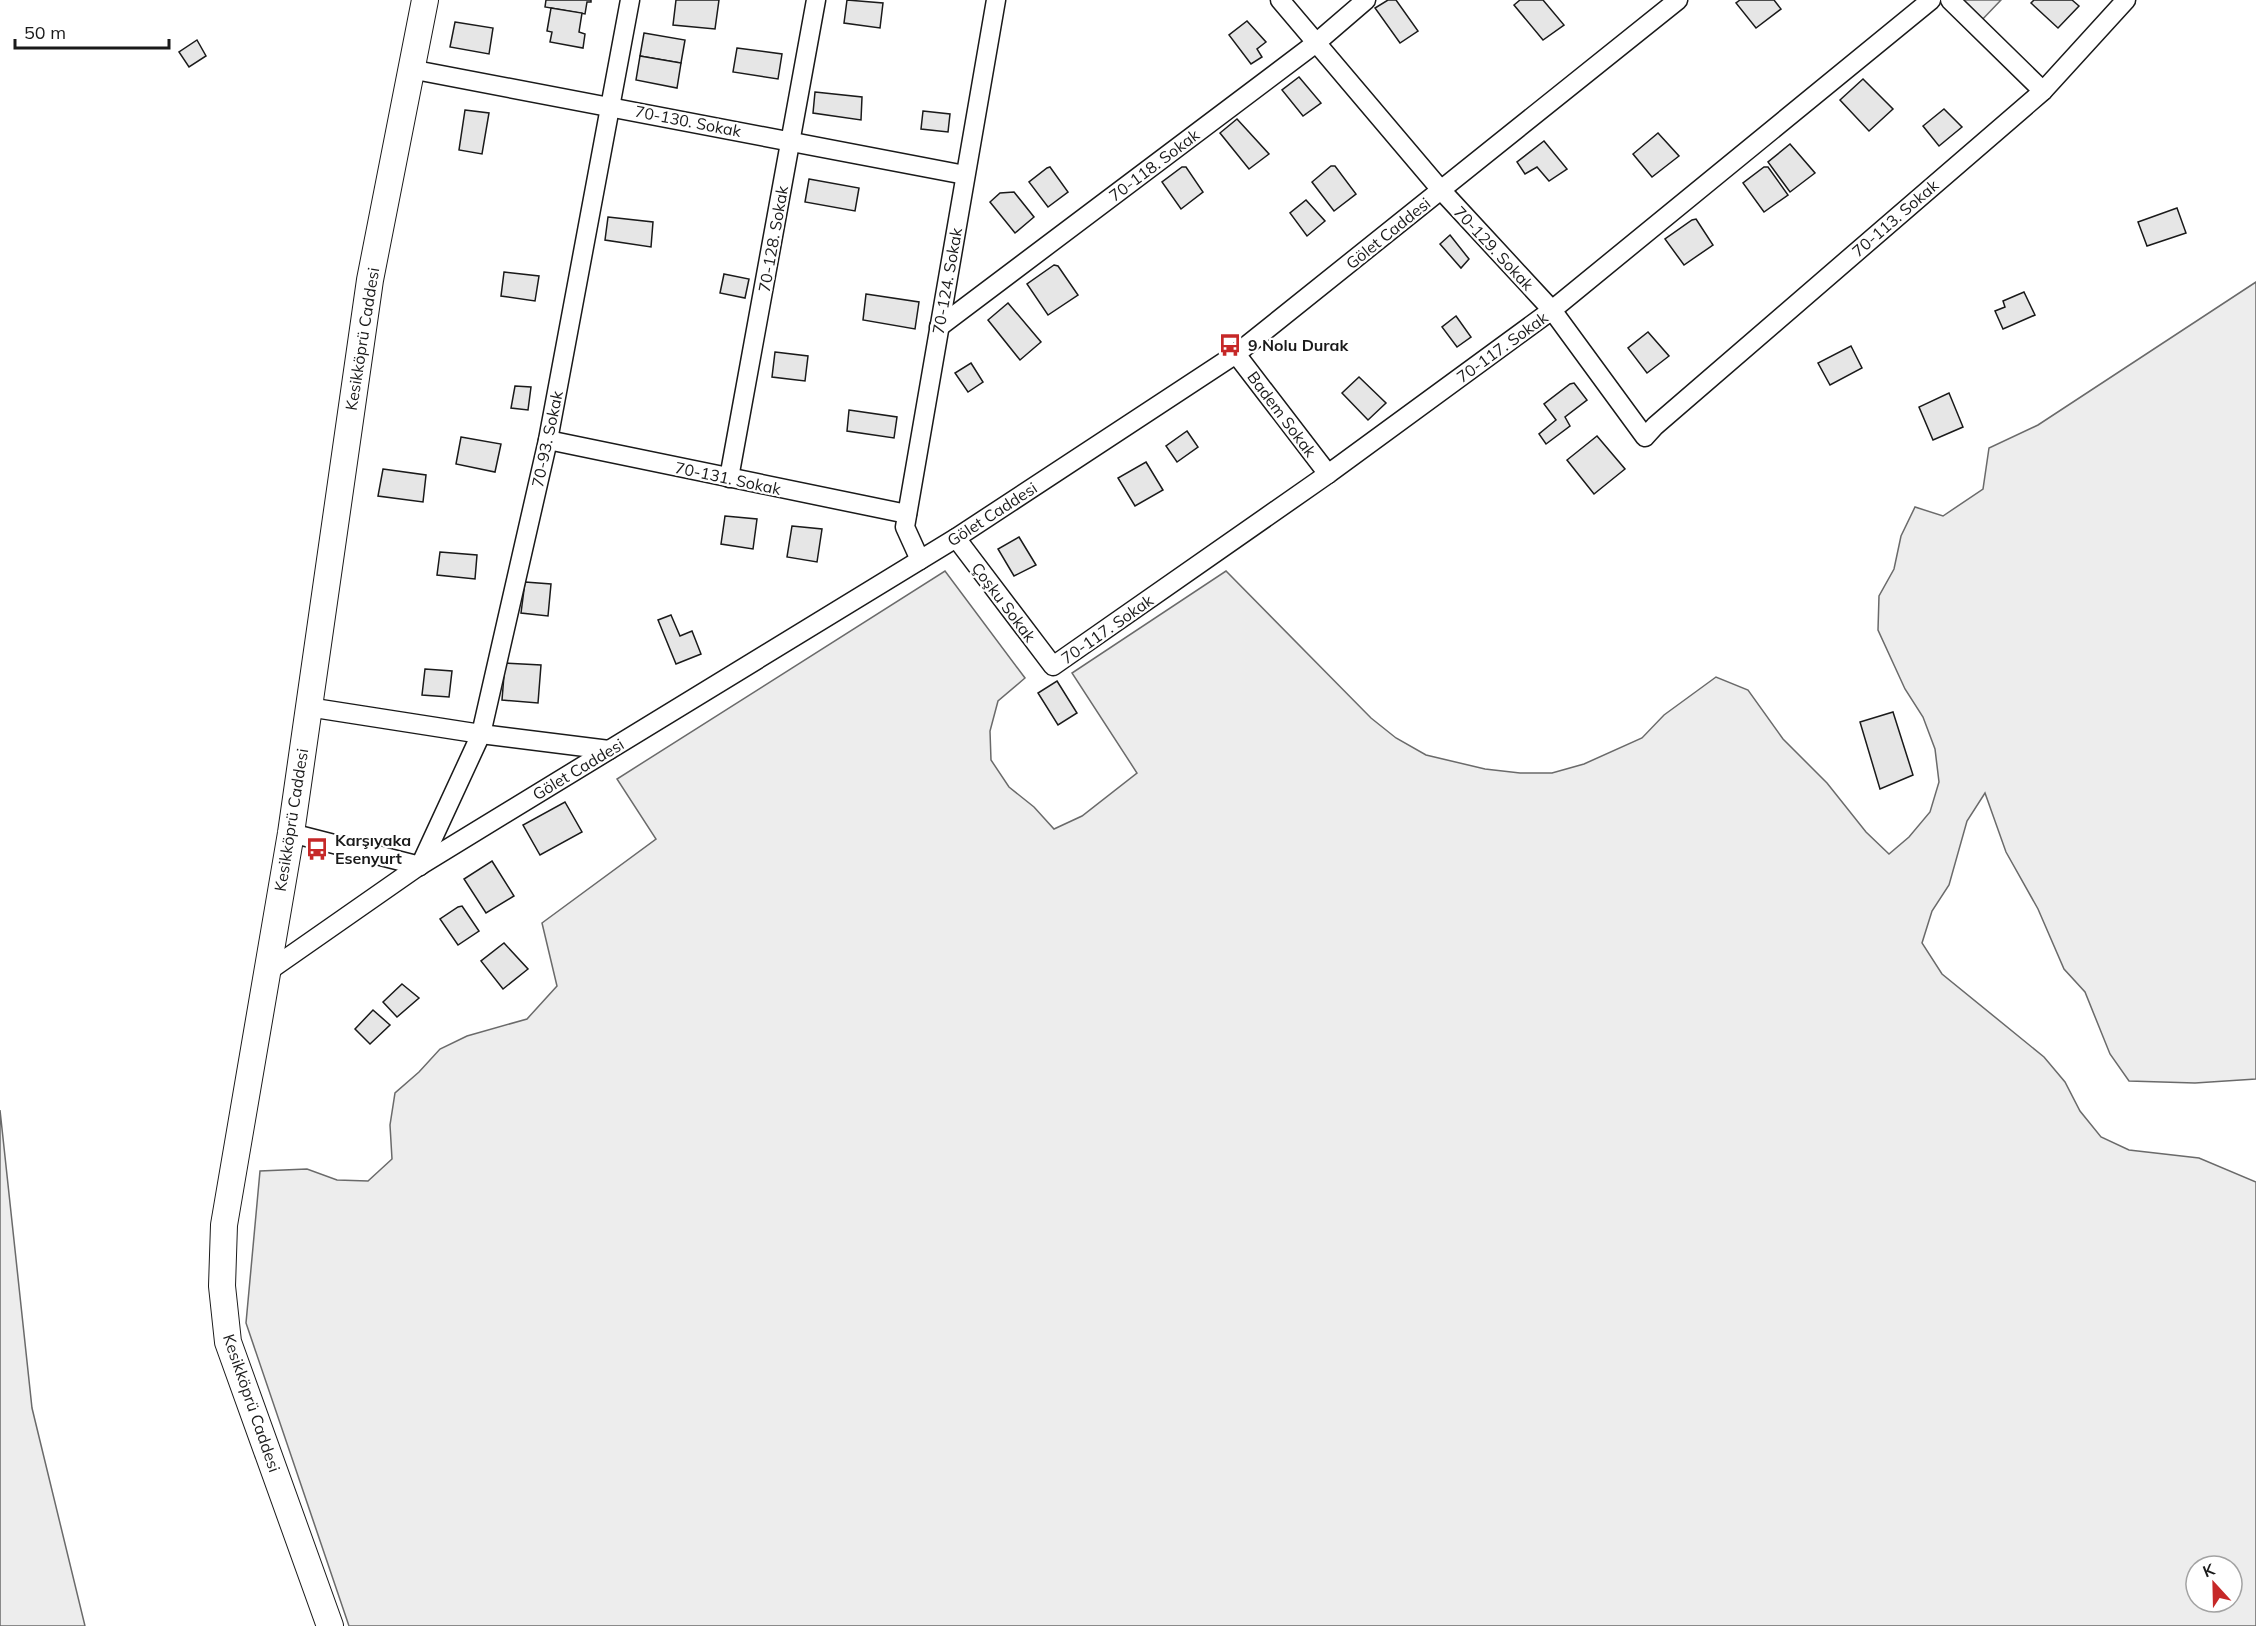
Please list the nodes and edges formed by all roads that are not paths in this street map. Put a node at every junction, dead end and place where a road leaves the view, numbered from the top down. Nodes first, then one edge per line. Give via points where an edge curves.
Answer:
1 (425, 0) edge
2 (630, 0) edge
3 (816, 0) edge
4 (996, 0) edge
5 (1280, 0) edge
6 (1366, 0) edge
7 (1678, 0) edge
8 (1931, 0) edge
9 (1950, 0) edge
10 (2126, 0) edge
11 (1316, 43) junction
12 (410, 69) junction
13 (2043, 91) junction
14 (611, 106) junction
15 (790, 141) junction
16 (965, 175) junction
17 (1440, 190) junction
18 (1552, 310) junction
19 (939, 327) junction
20 (1236, 354) junction
21 (1655, 426) joint
22 (548, 440) junction
23 (1328, 474) junction
24 (729, 478) junction
25 (907, 514) junction
26 (956, 538) junction
27 (920, 560) junction
28 (1053, 666) joint
29 (308, 708) junction
30 (481, 734) junction
31 (609, 750) junction
32 (291, 833) junction
33 (420, 866) junction
34 (267, 972) junction
35 (330, 1626) edge

1 - 12 street, Kesikköprü Caddesi
2 - 14 street, 70-93. Sokak
3 - 15 street, 70-128. Sokak
4 - 16 street, 70-124. Sokak
5 - 11 street, 70-129. Sokak
6 - 11 street, 70-118. Sokak
7 - 17 street, Gölet Caddesi
8 - 18 street, 70-117. Sokak
9 - 13 street
10 - 13 street, 70-113. Sokak
11 - 17 street, 70-129. Sokak
11 - 19 street, 70-118. Sokak
12 - 14 street, 70-130. Sokak
12 - 29 street, Kesikköprü Caddesi via 370,280
13 - 21 street, 70-113. Sokak
14 - 15 street, 70-130. Sokak
14 - 22 street, 70-93. Sokak
15 - 16 street, 70-130. Sokak
15 - 24 street, 70-128. Sokak
16 - 19 street, 70-124. Sokak
17 - 18 street, 70-129. Sokak
17 - 20 street, Gölet Caddesi
18 - 21 street, 70-129. Sokak via 1645,437
18 - 23 street, 70-117. Sokak
19 - 25 street, 70-124. Sokak
20 - 23 street, Badem Sokak
20 - 26 street, Gölet Caddesi
22 - 24 street, 70-131. Sokak
22 - 30 street, 70-93. Sokak
23 - 28 street, 70-117. Sokak
24 - 25 street, 70-131. Sokak
25 - 27 street, 70-124. Sokak via 904,527
26 - 27 street, Gölet Caddesi
26 - 28 street, Çoşku Sokak
27 - 31 street, Gölet Caddesi
29 - 30 street
29 - 32 street, Kesikköprü Caddesi
30 - 31 street
30 - 33 street, 70-93. Sokak
31 - 33 street, Gölet Caddesi
32 - 33 street
32 - 34 street, Kesikköprü Caddesi
33 - 34 street, Gölet Caddesi
34 - 35 street, Kesikköprü Caddesi via 224,1225 223,1298 228,1342

